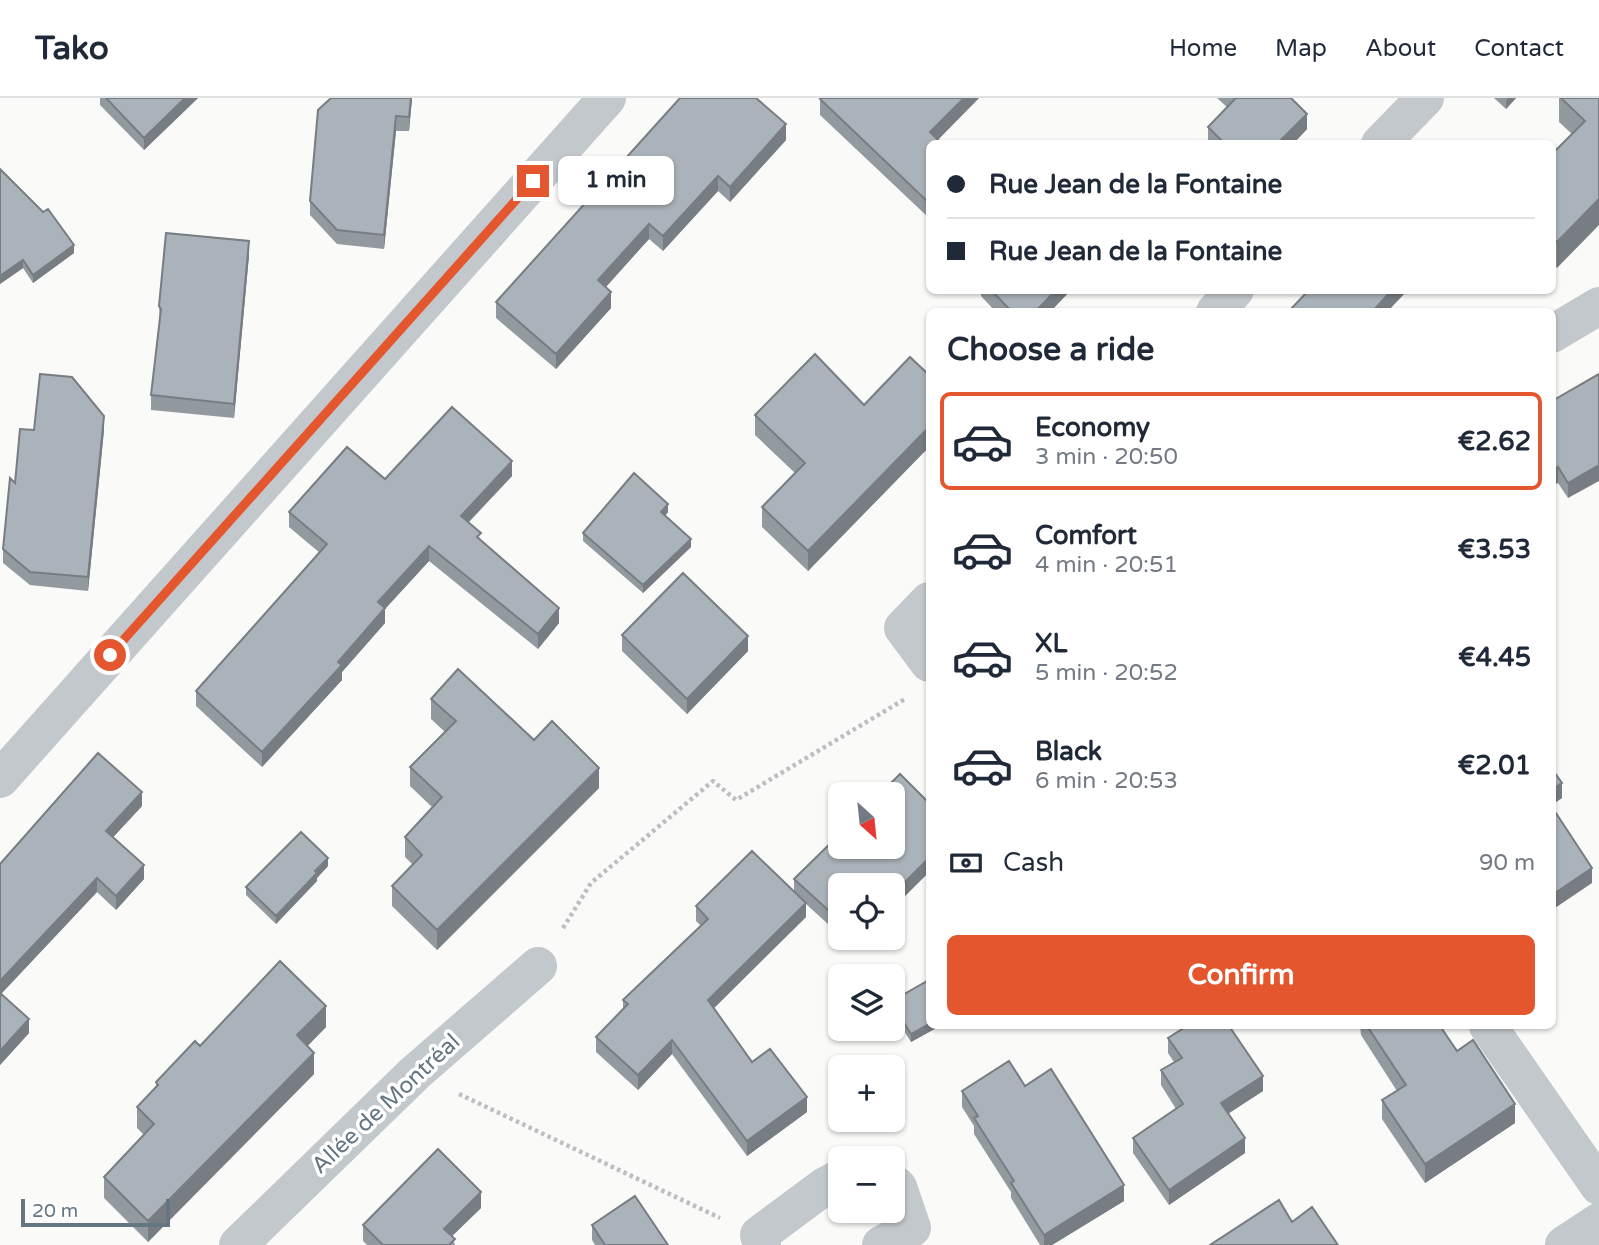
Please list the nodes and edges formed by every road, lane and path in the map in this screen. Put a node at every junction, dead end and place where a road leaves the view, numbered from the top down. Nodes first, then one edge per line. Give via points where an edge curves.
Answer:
1 (607, 98) edge
2 (1425, 98) edge
3 (1384, 140) edge
4 (1231, 294) edge
5 (1599, 306) edge
6 (1218, 308) edge
7 (1556, 332) edge
8 (926, 604) edge
9 (926, 659) edge
10 (909, 696) dead end
11 (0, 779) edge
12 (538, 967) joint
13 (1490, 1029) edge
14 (415, 1073) junction
15 (828, 1184) edge
16 (1599, 1186) edge
17 (905, 1208) edge
18 (1599, 1222) edge
19 (761, 1240) edge
20 (238, 1245) edge
21 (881, 1245) edge
22 (1564, 1245) edge

1 - 11 street
2 - 3 street
4 - 6 street
5 - 7 street
8 - 9 street via 903,628
10 - 12 path via 736,800 713,781 591,883
12 - 14 street, Allée de Montréal
13 - 16 street
14 - 19 path
14 - 20 street, Allée de Montréal
15 - 19 street
17 - 21 street via 912,1228
18 - 22 street

